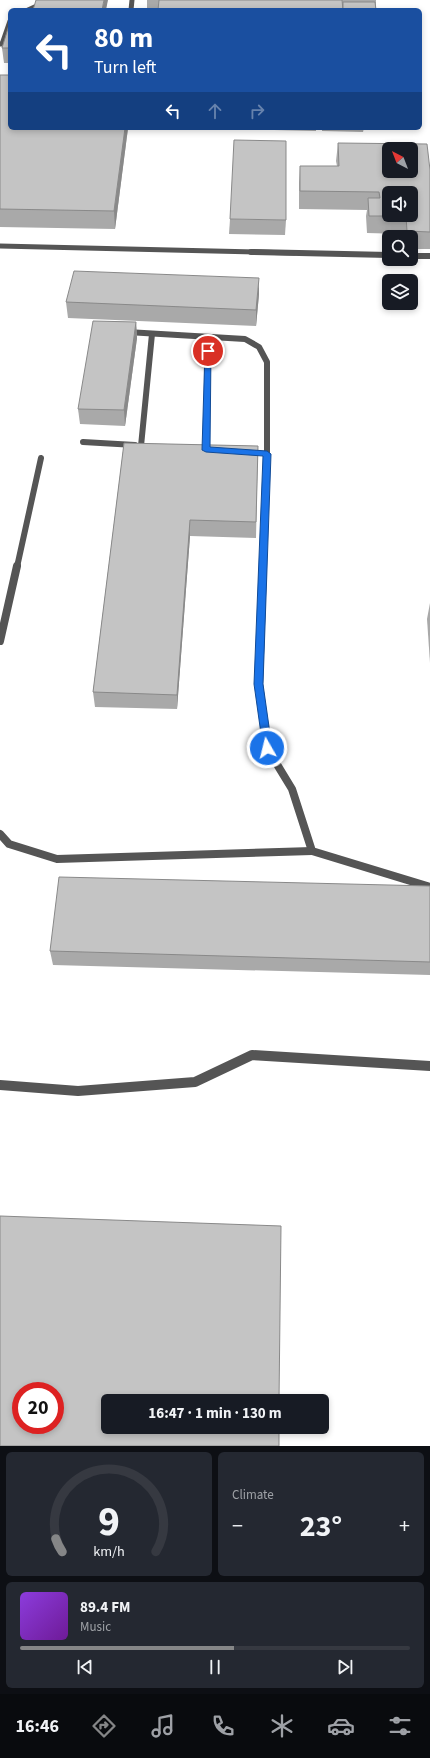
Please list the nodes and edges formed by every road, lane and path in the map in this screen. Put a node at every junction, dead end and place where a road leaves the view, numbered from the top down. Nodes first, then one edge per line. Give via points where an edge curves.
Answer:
1 (50, 0) edge
2 (32, 8) edge
3 (8, 27) edge
4 (0, 44) edge
5 (0, 246) edge
6 (382, 255) edge
7 (418, 256) edge
8 (430, 256) edge
9 (122, 332) edge
10 (152, 334) junction
11 (208, 337) junction
12 (83, 442) dead end
13 (213, 450) edge
14 (41, 458) dead end
15 (0, 641) edge
16 (0, 834) edge
17 (312, 851) junction
18 (430, 887) edge
19 (430, 1066) edge
20 (0, 1085) edge

1 - 2 lane
3 - 4 lane
5 - 6 lane
7 - 8 lane
9 - 10 lane
10 - 11 lane
10 - 12 lane via 144,446
11 - 13 lane via 202,450
11 - 17 lane via 245,339 259,347 267,362 259,684 267,748 292,789
14 - 15 lane
16 - 17 lane via 9,844 57,859
17 - 18 lane
19 - 20 lane via 252,1055 195,1082 78,1091

